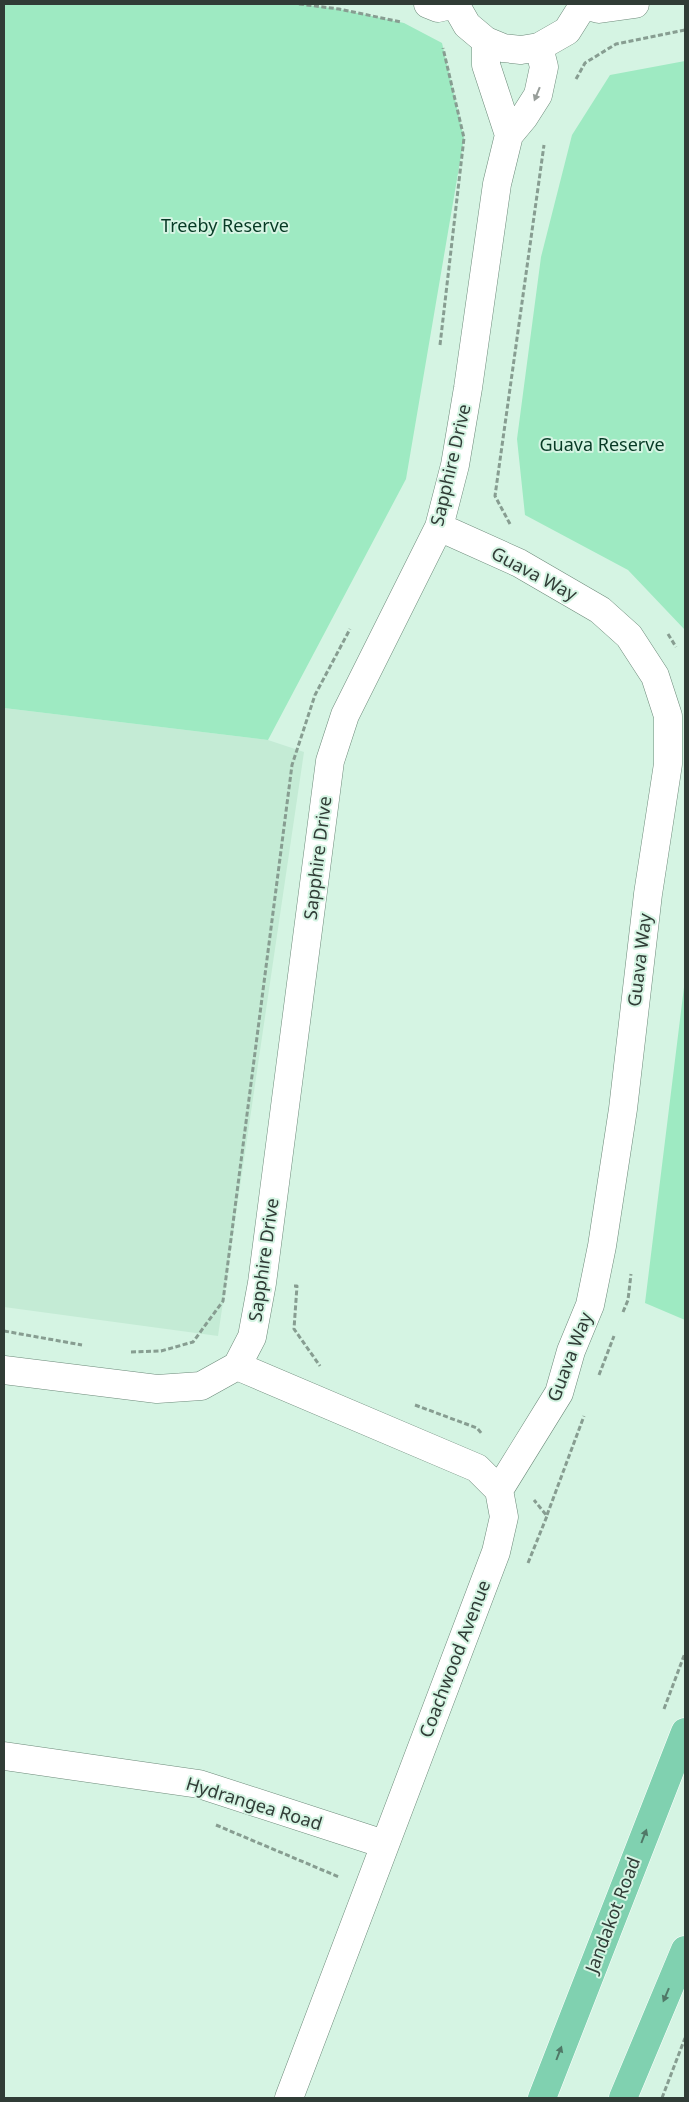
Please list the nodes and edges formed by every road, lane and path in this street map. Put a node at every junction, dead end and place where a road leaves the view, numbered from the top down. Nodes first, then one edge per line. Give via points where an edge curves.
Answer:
1 (428, 4) edge
2 (455, 4) edge
3 (584, 4) edge
4 (636, 4) edge
5 (685, 30) edge
6 (486, 41) junction
7 (539, 47) junction
8 (572, 86) dead end
9 (509, 135) junction
10 (545, 141) dead end
11 (439, 527) junction
12 (512, 528) dead end
13 (226, 1281) dead end
14 (262, 1283) junction
15 (237, 1366) junction
16 (4, 1370) edge
17 (322, 1370) dead end
18 (414, 1404) dead end
19 (505, 1480) junction
20 (525, 1571) dead end
21 (685, 1732) edge
22 (4, 1756) edge
23 (208, 1822) dead end
24 (384, 1844) junction
25 (368, 1888) junction
26 (685, 1950) edge
27 (685, 2038) edge
28 (289, 2098) edge
29 (542, 2098) edge
30 (623, 2098) edge
31 (662, 2098) edge

1 - 2 street via 438,8
2 - 6 street via 467,25
3 - 4 street via 599,9
3 - 7 street via 567,31
5 - 8 path via 616,44 586,63
6 - 7 street via 503,48
6 - 9 street via 486,65
7 -> 9 street, Sapphire Drive via 544,67 538,95
9 - 11 street, Sapphire Drive via 497,184 457,455
10 - 12 path via 495,496
11 - 14 street, Sapphire Drive via 348,707 330,761
11 - 19 street, Guava Way via 519,563 600,610 629,636 650,668 668,716 668,764 648,894 623,1109 596,1280 559,1393
13 - 14 path
14 - 15 street, Sapphire Drive via 252,1337
14 - 17 path via 296,1286 294,1328
15 - 16 street via 201,1386 157,1389
15 - 19 street
18 - 19 path via 477,1428
19 - 20 path via 546,1516
19 - 24 street, Coachwood Avenue via 504,1517 496,1552
29 -> 21 main road, Jandakot Road
22 - 24 street, Hydrangea Road via 199,1784
23 - 25 path
24 - 25 street, Coachwood Avenue
25 - 28 street, Coachwood Avenue
26 -> 30 main road
27 - 31 path

